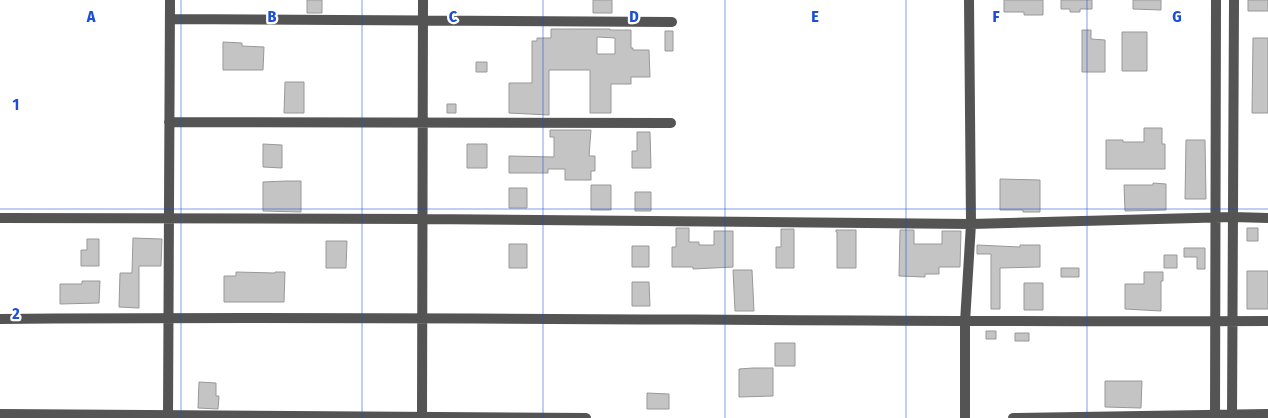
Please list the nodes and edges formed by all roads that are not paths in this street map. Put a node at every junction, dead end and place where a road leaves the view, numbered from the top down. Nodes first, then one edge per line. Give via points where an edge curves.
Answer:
1 (170, 0) edge
2 (423, 0) edge
3 (969, 0) edge
4 (1216, 0) edge
5 (1234, 0) edge
6 (170, 19) junction
7 (423, 20) junction
8 (672, 22) dead end
9 (169, 122) junction
10 (423, 122) junction
11 (671, 123) dead end
12 (1233, 217) junction
13 (0, 218) edge
14 (169, 218) junction
15 (1216, 218) junction
16 (1268, 218) edge
17 (423, 219) junction
18 (971, 224) junction
19 (168, 318) junction
20 (422, 318) junction
21 (0, 319) edge
22 (1215, 321) junction
23 (1232, 321) junction
24 (1268, 321) edge
25 (965, 322) junction
26 (0, 414) edge
27 (1268, 414) edge
28 (1215, 416) edge
29 (1232, 416) edge
30 (168, 417) edge
31 (422, 418) edge
32 (586, 418) edge
33 (965, 418) edge
34 (1013, 418) edge

1 - 6 street
2 - 7 street
3 - 18 street
4 - 15 street
5 - 12 street
6 - 7 street
6 - 9 street
7 - 8 street
7 - 10 street
9 - 10 street
9 - 14 street
10 - 11 street
10 - 17 street
12 - 15 street
12 - 16 street
12 - 23 street
13 - 14 street
14 - 17 street
14 - 19 street
15 - 18 street
15 - 22 street
17 - 18 street
17 - 20 street
18 - 25 street
19 - 20 street
19 - 21 street
19 - 30 street
20 - 25 street
20 - 31 street
22 - 23 street
22 - 25 street
22 - 28 street
23 - 24 street
23 - 29 street
25 - 33 street
26 - 30 street
27 - 29 street
28 - 29 street
28 - 34 street
30 - 31 street
31 - 32 street

